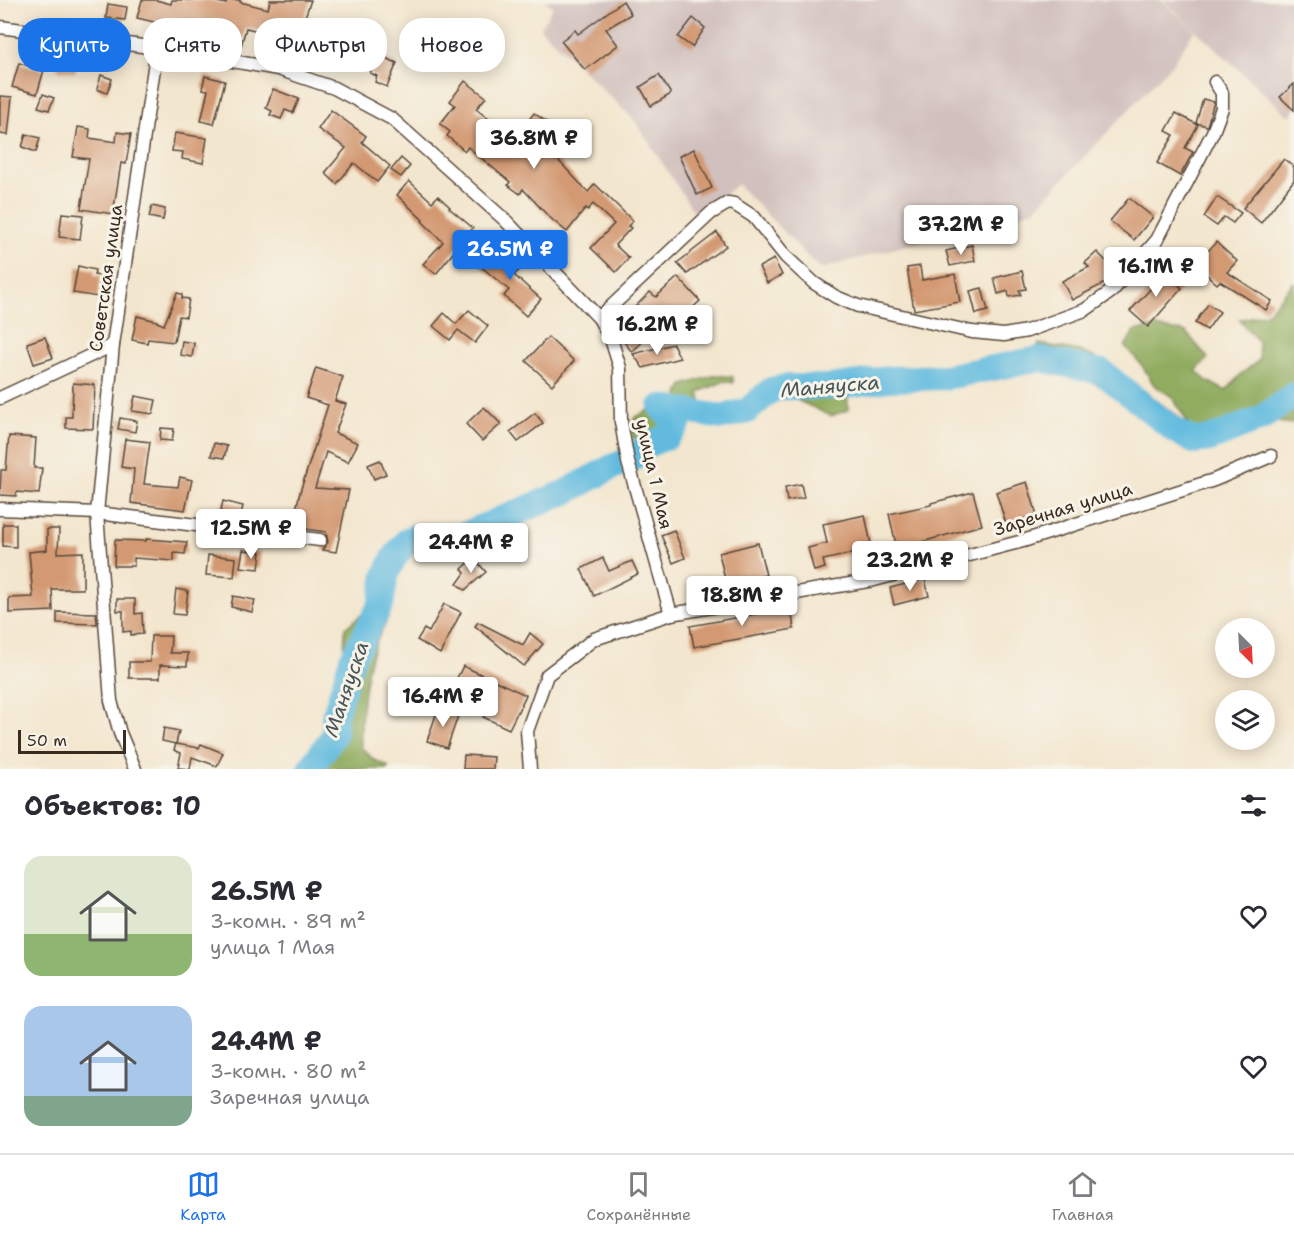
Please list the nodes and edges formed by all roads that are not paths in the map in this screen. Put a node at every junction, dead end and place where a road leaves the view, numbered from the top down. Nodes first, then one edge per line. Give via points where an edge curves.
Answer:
1 (0, 27) edge
2 (143, 46) edge
3 (242, 63) edge
4 (153, 72) edge
5 (1215, 82) dead end
6 (599, 318) junction
7 (113, 345) junction
8 (0, 398) edge
9 (1270, 456) dead end
10 (0, 509) edge
11 (97, 513) junction
12 (320, 540) dead end
13 (671, 614) junction
14 (135, 769) edge
15 (530, 769) edge

1 - 2 street, улица 1 Мая
3 - 6 street, улица 1 Мая via 278,69 334,88 392,119 505,220
4 - 7 street, Советская улица
5 - 6 street via 1222,93 1220,116 1162,230 1113,291 1085,310 1004,335 972,332 858,306 814,283 786,257 754,217 728,203 711,213
6 - 13 street, улица 1 Мая via 620,368 621,422 628,462
7 - 8 street
7 - 11 street, Советская улица
9 - 13 street, Заречная улица via 1214,480 1023,541 874,580
10 - 11 street
11 - 12 street
11 - 14 street, Советская улица via 111,701
13 - 15 street, Заречная улица via 594,639 547,675 527,731

